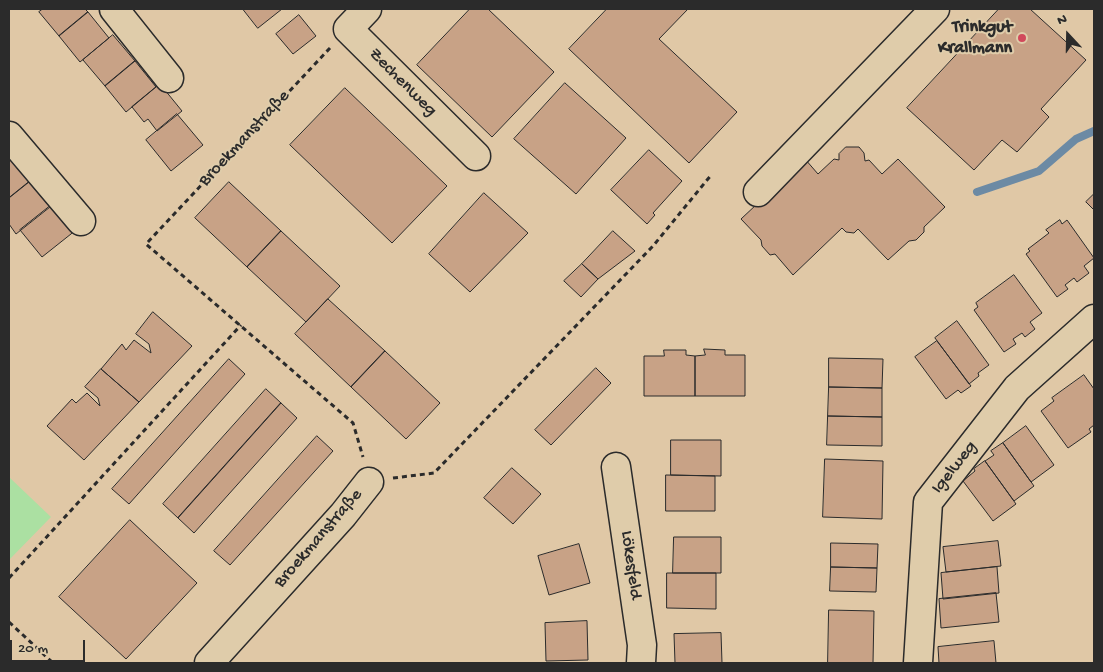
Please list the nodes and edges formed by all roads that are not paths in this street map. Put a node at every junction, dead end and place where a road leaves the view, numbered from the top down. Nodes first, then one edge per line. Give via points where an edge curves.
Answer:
1 (114, 9) edge
2 (367, 9) edge
3 (935, 9) edge
4 (170, 78) dead end
5 (9, 136) edge
6 (476, 156) dead end
7 (758, 192) dead end
8 (81, 221) dead end
9 (1094, 319) edge
10 (616, 467) dead end
11 (369, 482) road end
12 (209, 663) edge
13 (641, 663) edge
14 (918, 663) edge

1 - 4 street
2 - 6 street, Zechenweg via 348,29
3 - 7 street
5 - 8 street
9 - 14 street, Igelweg via 1017,388 928,502
10 - 13 street, Lökesfeld via 642,645
11 - 12 street, Broekmanstraße

